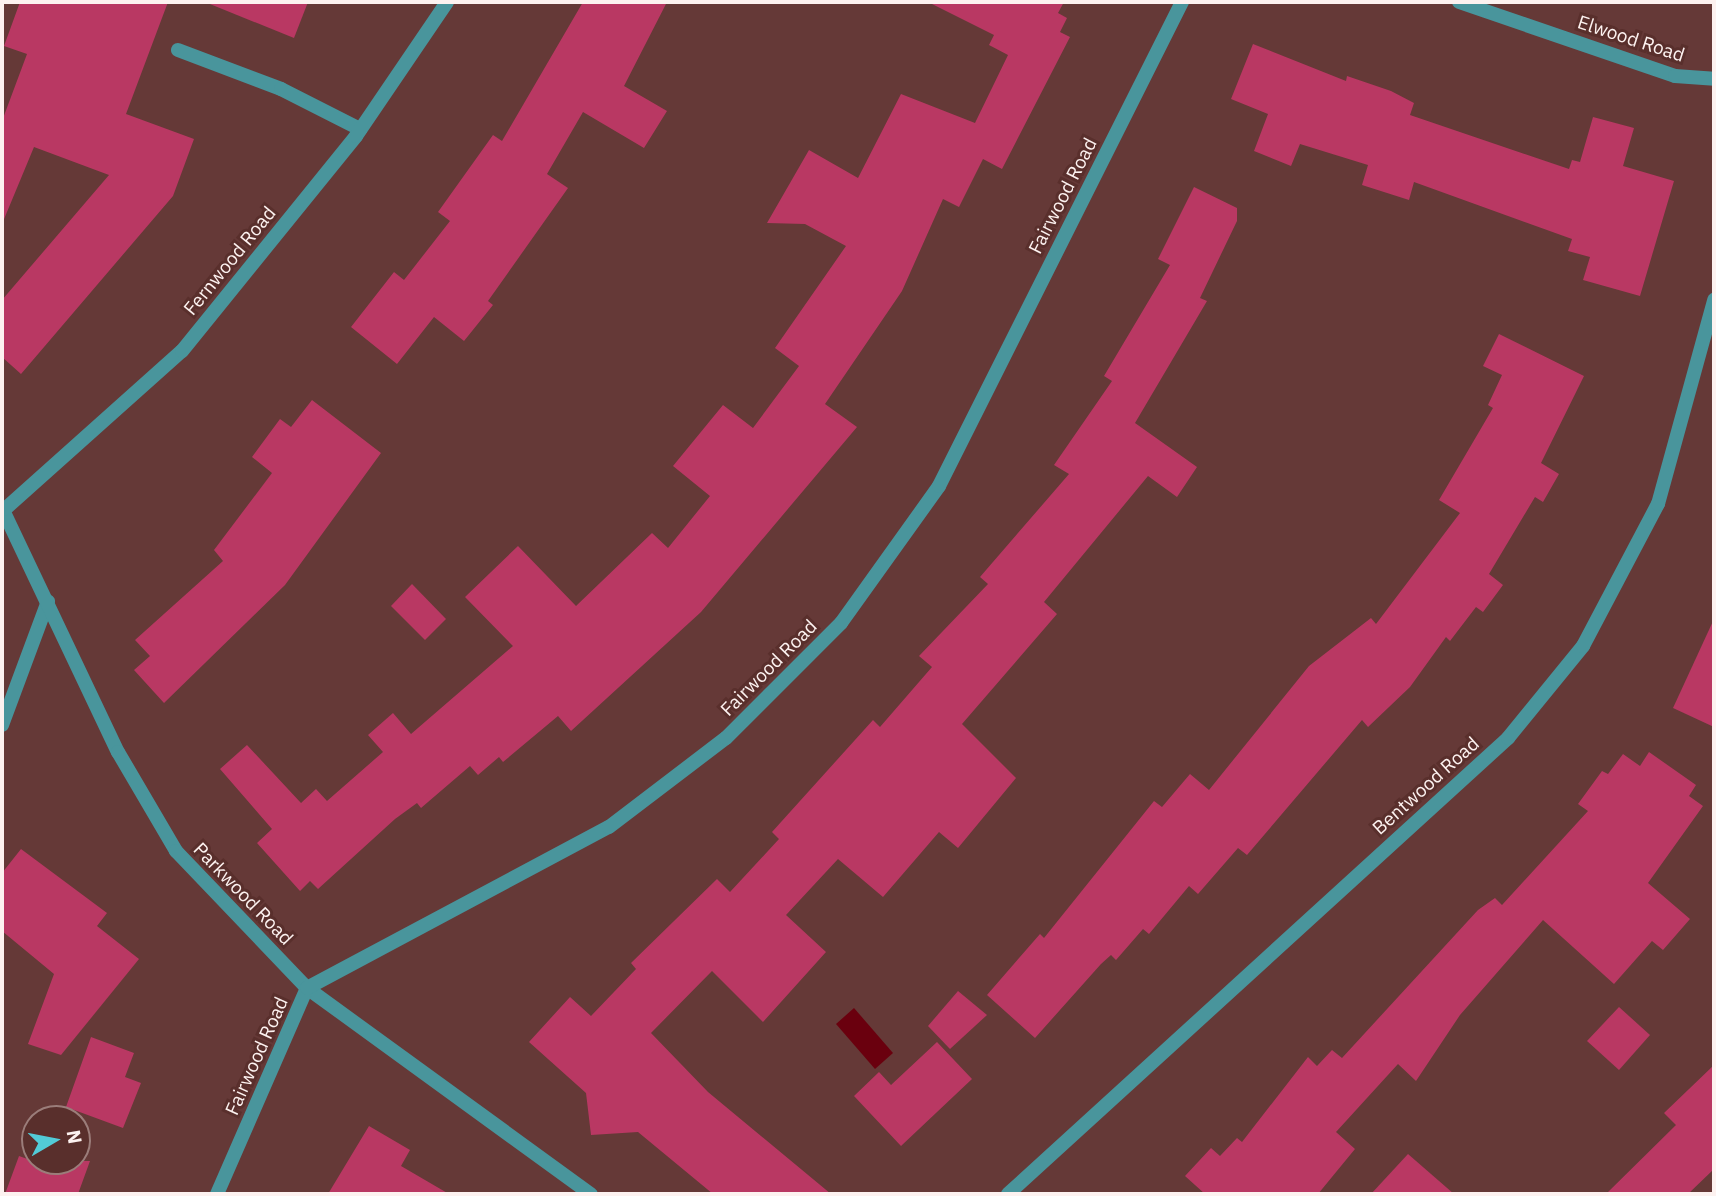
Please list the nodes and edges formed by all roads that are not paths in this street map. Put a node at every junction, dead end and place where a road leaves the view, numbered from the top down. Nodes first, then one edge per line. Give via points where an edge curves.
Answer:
1 (447, 2) edge
2 (1182, 2) edge
3 (1459, 2) edge
4 (178, 50) dead end
5 (1714, 79) edge
6 (360, 129) junction
7 (1714, 300) edge
8 (3, 509) edge
9 (48, 601) junction
10 (2, 725) edge
11 (307, 988) junction
12 (217, 1194) edge
13 (591, 1194) edge
14 (1008, 1194) edge

1 - 6 street, Fernwood Road
2 - 11 street, Fairwood Road via 939,486 841,623 726,738 609,827
3 - 5 street, Elwood Road via 1675,76
4 - 6 street via 281,89
6 - 8 street, Fernwood Road via 182,351
7 - 14 street, Bentwood Road via 1658,504 1583,646 1507,738
8 - 9 street, Parkwood Road
9 - 10 street
9 - 11 street, Parkwood Road via 118,752 176,851
11 - 12 street, Fairwood Road
11 - 13 street, Parkwood Road

